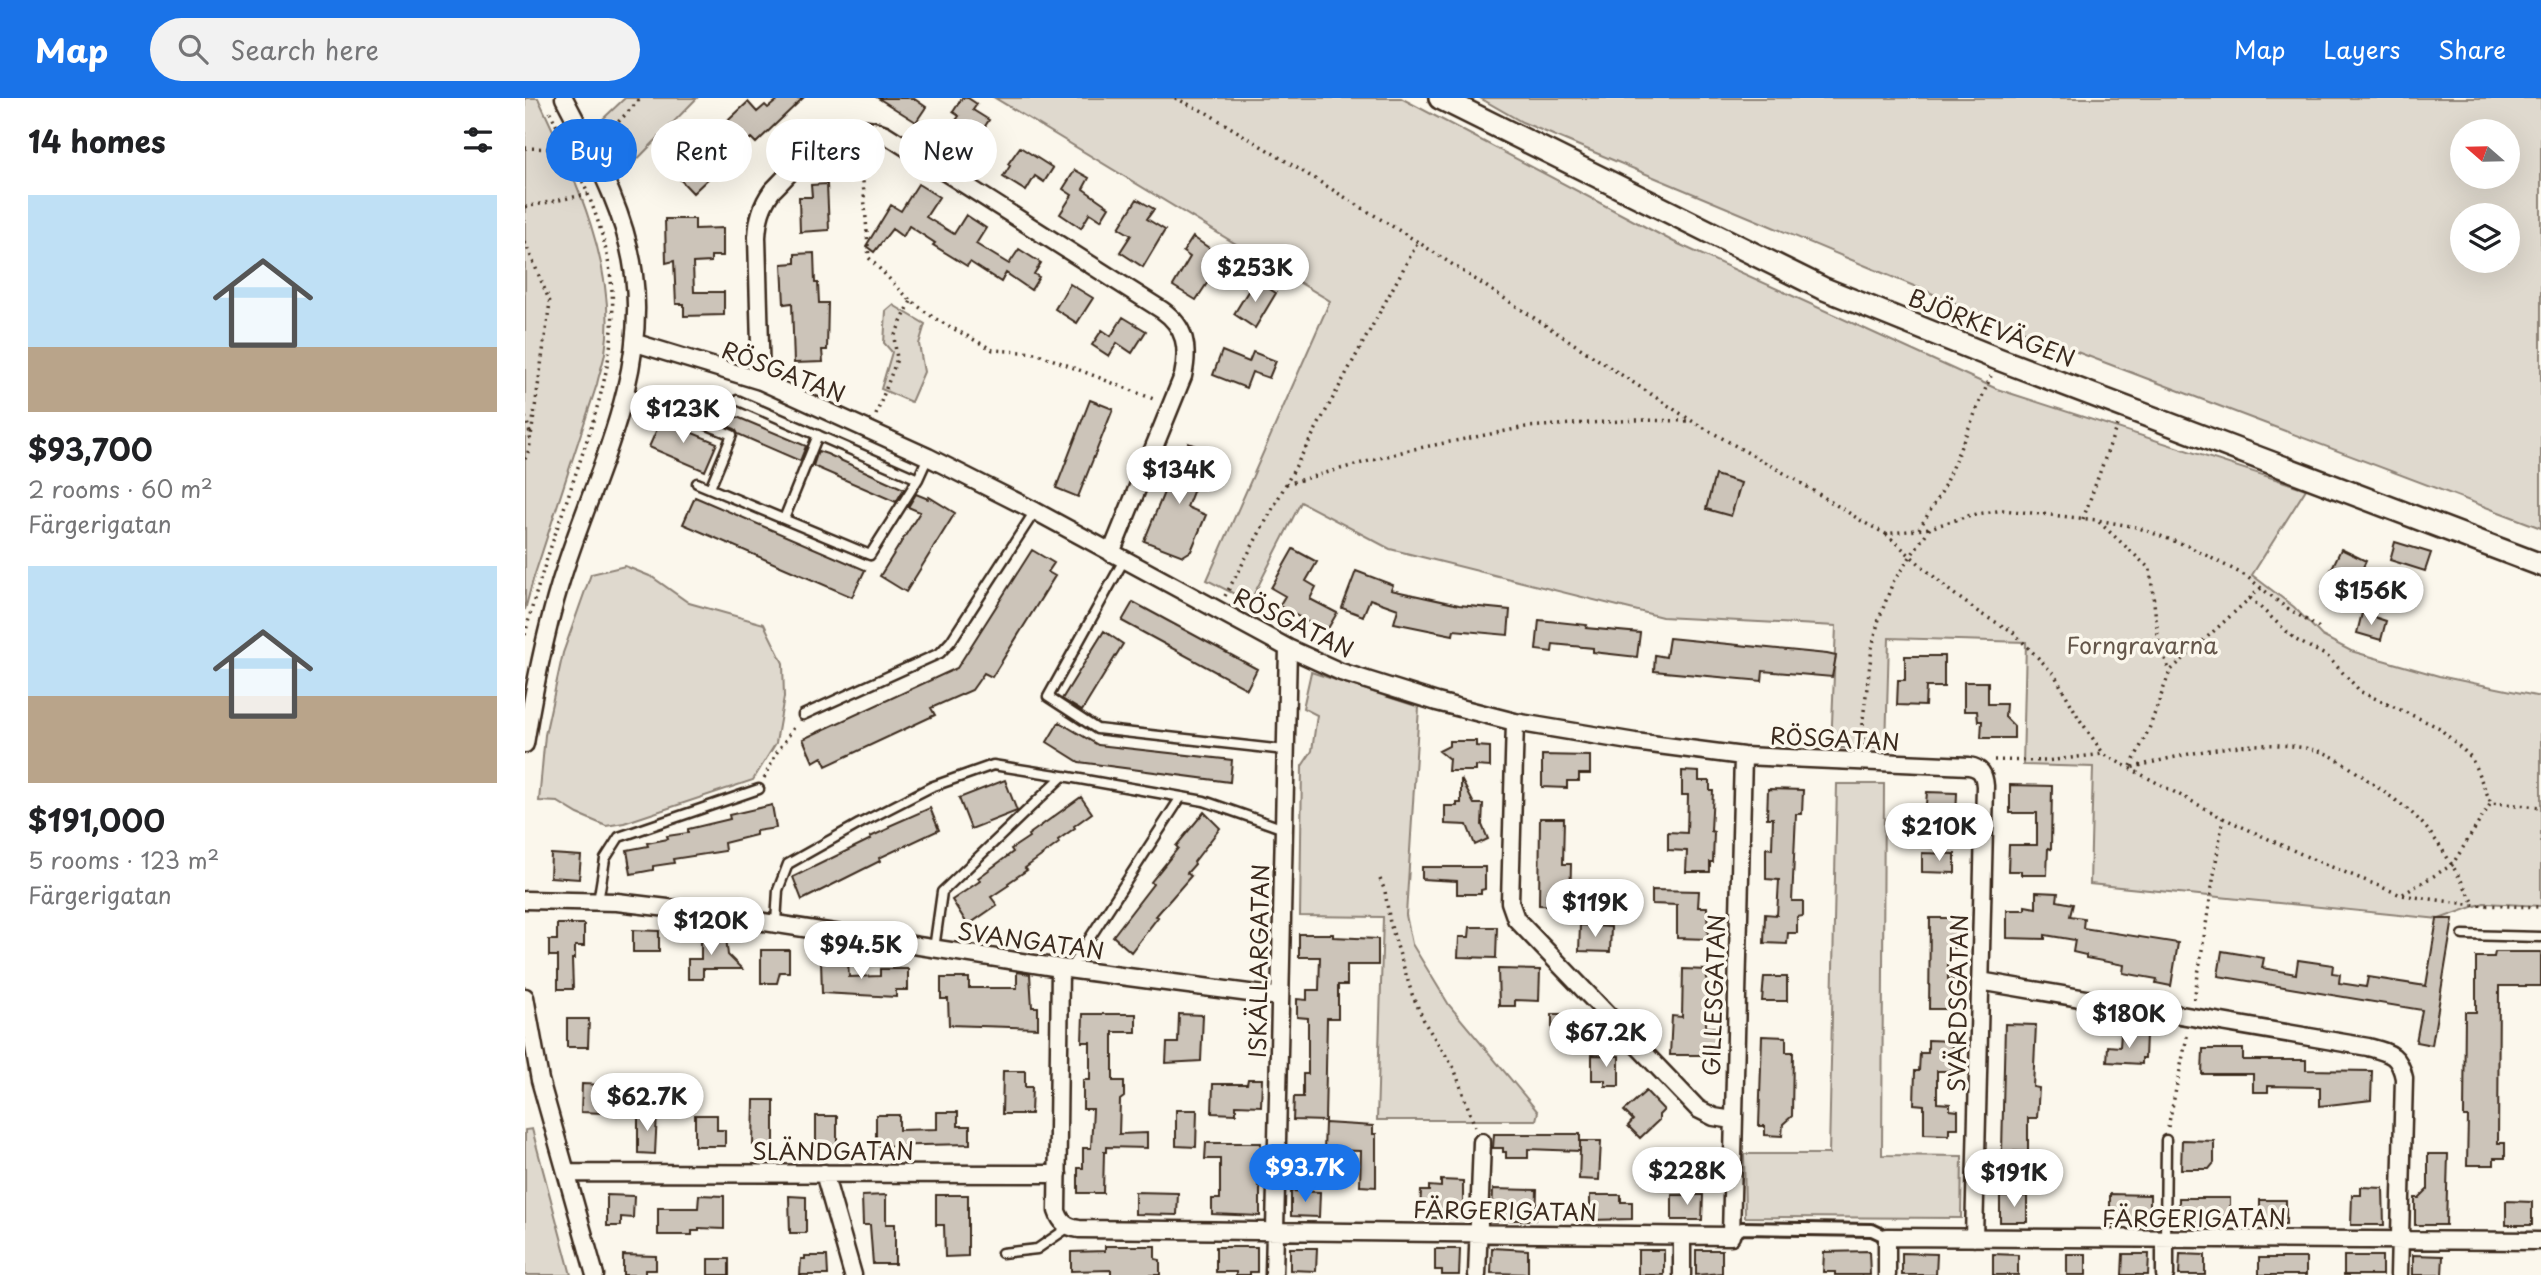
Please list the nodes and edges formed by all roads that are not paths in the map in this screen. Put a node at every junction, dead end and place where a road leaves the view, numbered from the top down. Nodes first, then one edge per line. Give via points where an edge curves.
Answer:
1 (564, 98) edge
2 (1440, 98) edge
3 (636, 343) junction
4 (761, 382) junction
5 (627, 392) junction
6 (737, 400) dead end
7 (818, 435) junction
8 (928, 457) junction
9 (918, 479) junction
10 (697, 483) dead end
11 (711, 488) junction
12 (1035, 511) junction
13 (784, 519) junction
14 (1118, 556) junction
15 (2541, 565) edge
16 (1287, 648) junction
17 (803, 715) road end
18 (1515, 722) junction
19 (525, 744) edge
20 (1285, 750) junction
21 (1743, 756) junction
22 (1981, 771) joint
23 (1063, 776) junction
24 (759, 789) road end
25 (1181, 797) junction
26 (1284, 829) junction
27 (525, 900) edge
28 (598, 902) junction
29 (776, 923) junction
30 (2463, 935) dead end
31 (2541, 937) edge
32 (935, 949) junction
33 (1065, 969) junction
34 (1980, 981) junction
35 (525, 997) edge
36 (1280, 997) junction
37 (1733, 1120) junction
38 (2166, 1140) road end
39 (1482, 1142) road end
40 (567, 1173) junction
41 (824, 1173) junction
42 (1058, 1174) junction
43 (1069, 1227) junction
44 (1275, 1231) junction
45 (1478, 1232) junction
46 (1682, 1236) junction
47 (1731, 1236) junction
48 (1887, 1237) junction
49 (1974, 1238) junction
50 (2165, 1241) junction
51 (2400, 1241) junction
52 (2541, 1241) edge
53 (1002, 1253) dead end
54 (595, 1275) edge
55 (853, 1275) edge
56 (1274, 1275) edge
57 (1477, 1275) edge
58 (1682, 1275) edge
59 (1887, 1275) edge
60 (2165, 1275) edge
61 (2399, 1275) edge

1 - 3 street via 610,191 624,232 634,276
2 - 15 main road, BJÖRKEVÄGEN via 1822,288
3 - 4 street, RÖSGATAN
3 - 5 street
4 - 8 street, RÖSGATAN
4 - 14 street via 757,237 766,199 833,134 863,127 891,137 1171,316 1182,332 1187,344 1184,376
5 - 11 lane via 733,435
5 - 19 street via 551,615
6 - 7 lane
7 - 9 lane
7 - 13 lane
8 - 9 lane
8 - 12 street, RÖSGATAN
9 - 13 lane via 870,555
10 - 11 lane
11 - 13 lane
12 - 14 street, RÖSGATAN
12 - 17 lane via 940,653
14 - 16 street, RÖSGATAN
14 - 20 lane via 1048,698 1097,729
16 - 18 street, RÖSGATAN via 1341,672
16 - 20 street, ISKÄLLARGATAN
18 - 21 street, RÖSGATAN
18 - 37 street via 1511,910 1697,1109
20 - 26 street, ISKÄLLARGATAN
21 - 22 street, RÖSGATAN via 1969,765
21 - 37 street, GILLESGATAN
22 - 34 street, SVÄRDSGATAN via 1985,786
23 - 25 lane
23 - 29 lane via 993,765 931,787 871,817 788,864 778,890
23 - 32 lane via 942,892
24 - 28 lane via 619,836 605,859
25 - 26 lane
25 - 33 lane
26 - 36 street, ISKÄLLARGATAN
27 - 28 street, SVANGATAN
28 - 29 street, SVANGATAN
29 - 32 street, SVANGATAN
30 - 31 lane
32 - 33 street, SVANGATAN
33 - 36 street, SVANGATAN
33 - 42 street
34 - 49 street, SVÄRDSGATAN
34 - 51 street via 2389,1053 2397,1058 2404,1078
35 - 40 street via 540,1080
36 - 44 street, ISKÄLLARGATAN
37 - 47 street, GILLESGATAN
38 - 50 lane
39 - 45 street
40 - 41 street, SLÄNDGATAN
40 - 54 street
41 - 42 street, SLÄNDGATAN
41 - 55 street
42 - 43 street via 1058,1211
43 - 44 street, FÄRGERIGATAN
43 - 53 lane via 1037,1250
44 - 45 street, FÄRGERIGATAN
44 - 56 street, ISKÄLLARGATAN
45 - 46 street, FÄRGERIGATAN
45 - 57 street
46 - 47 street, FÄRGERIGATAN
46 - 58 street
47 - 48 street, FÄRGERIGATAN via 1742,1228 1872,1230
48 - 49 street, FÄRGERIGATAN
48 - 59 street
49 - 50 street, FÄRGERIGATAN
50 - 51 street, FÄRGERIGATAN
50 - 60 street
51 - 52 street, FÄRGERIGATAN
51 - 61 street

